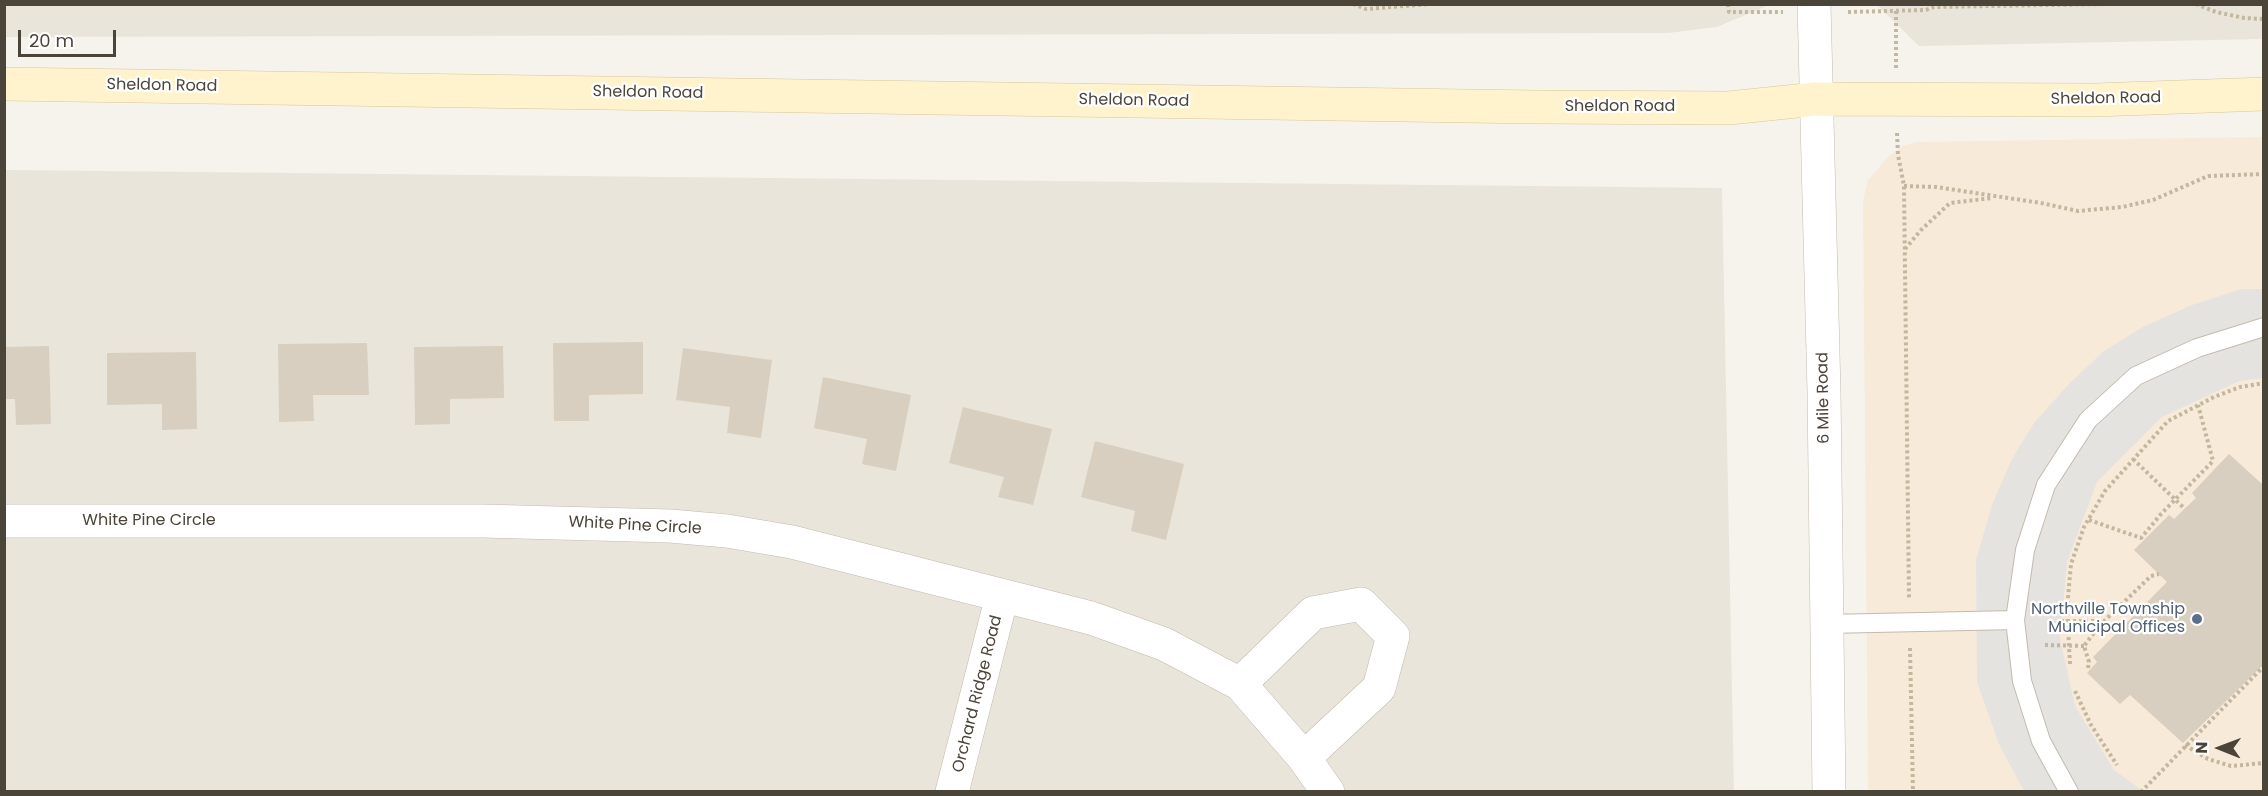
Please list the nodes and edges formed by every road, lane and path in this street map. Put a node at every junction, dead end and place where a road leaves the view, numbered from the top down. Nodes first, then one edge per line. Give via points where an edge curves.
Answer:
1 (1353, 4) edge
2 (1430, 4) edge
3 (1728, 4) edge
4 (2107, 4) edge
5 (2196, 4) edge
6 (1814, 8) edge
7 (1896, 11) junction
8 (2264, 19) edge
9 (4, 84) edge
10 (2264, 94) edge
11 (1816, 99) junction
12 (1896, 100) junction
13 (2264, 174) edge
14 (1904, 186) junction
15 (1999, 197) junction
16 (1905, 249) junction
17 (2264, 327) edge
18 (2264, 382) edge
19 (2198, 405) junction
20 (2133, 459) junction
21 (2175, 499) junction
22 (2185, 509) dead end
23 (4, 520) edge
24 (2088, 520) junction
25 (2160, 574) dead end
26 (1002, 596) junction
27 (2015, 620) junction
28 (2061, 621) dead end
29 (2067, 621) junction
30 (2104, 621) junction
31 (1910, 622) junction
32 (1827, 624) junction
33 (2045, 645) dead end
34 (2068, 645) junction
35 (2084, 646) junction
36 (2070, 664) dead end
37 (2264, 666) edge
38 (2088, 668) dead end
39 (1240, 684) junction
40 (2075, 692) dead end
41 (2185, 746) junction
42 (1305, 758) junction
43 (2264, 763) edge
44 (2117, 765) dead end
45 (952, 792) edge
46 (1328, 792) edge
47 (1829, 792) edge
48 (1913, 792) edge
49 (2069, 792) edge
50 (2140, 792) edge

1 - 2 path via 1365,9
3 - 6 path via 1729,12
4 - 7 path
5 - 8 path via 2216,12
6 - 7 path
6 - 11 street, 6 Mile Road
7 - 12 path
9 - 11 main road, Sheldon Road via 1547,107 1729,108
10 - 12 main road, Sheldon Road via 2095,100
11 - 12 main road, Sheldon Road
11 - 32 street, 6 Mile Road
12 - 14 path via 1898,154
13 - 15 path via 2208,177 2154,200 2078,211
14 - 15 path
14 - 16 path
15 - 16 path via 1950,203
16 - 31 path
17 - 27 lane via 2197,348 2136,376 2088,420 2046,485 2025,550
18 - 19 path via 2240,387
19 - 20 path via 2168,421
19 - 21 path via 2213,461
20 - 21 path
20 - 24 path via 2105,491
21 - 22 path
21 - 24 path via 2140,538
23 - 26 street, White Pine Circle via 482,521 670,526 792,542
24 - 29 path via 2071,564
25 - 30 path via 2151,576
26 - 39 street, White Pine Circle via 1090,618 1164,645
26 - 45 street, Orchard Ridge Road
27 - 31 lane
27 - 49 lane via 2022,681 2040,741
28 - 29 path
29 - 30 path
29 - 34 path
30 - 35 path
31 - 32 lane
31 - 48 path
32 - 47 street, 6 Mile Road
33 - 34 path
34 - 35 path
34 - 36 path
35 - 38 path
37 - 41 path
39 - 42 street, White Pine Circle
39 - 42 street via 1313,613 1361,604 1393,636 1379,688
40 - 44 path
41 - 43 path via 2231,766
41 - 50 path
42 - 46 street, White Pine Circle

